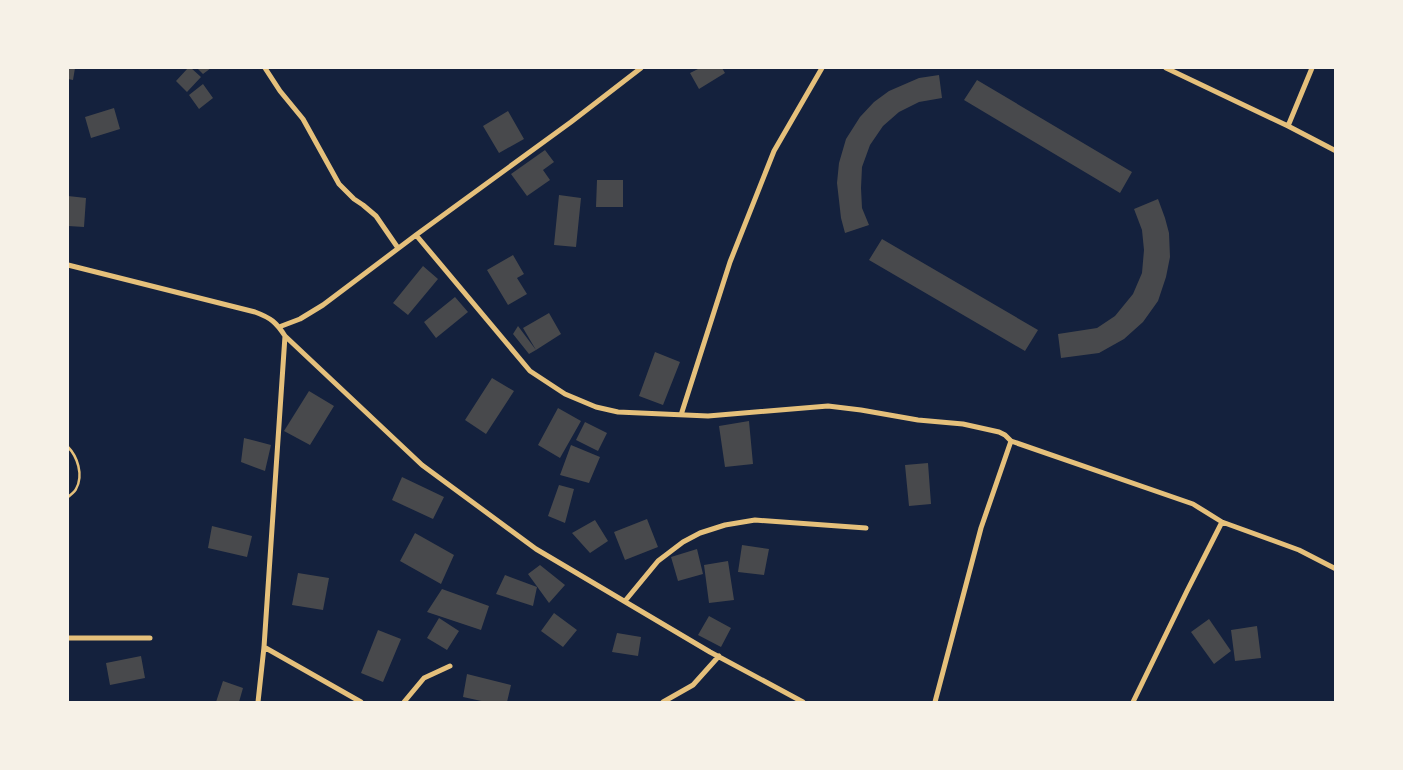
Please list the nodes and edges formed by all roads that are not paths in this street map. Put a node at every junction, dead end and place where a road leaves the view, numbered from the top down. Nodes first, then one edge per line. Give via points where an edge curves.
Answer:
1 (265, 68) edge
2 (641, 68) edge
3 (822, 68) edge
4 (1166, 68) edge
5 (1312, 68) edge
6 (1288, 126) junction
7 (1336, 151) edge
8 (416, 234) junction
9 (398, 248) junction
10 (68, 265) edge
11 (279, 327) junction
12 (285, 336) junction
13 (681, 415) junction
14 (1011, 441) junction
15 (68, 447) edge
16 (68, 497) edge
17 (1222, 522) junction
18 (866, 528) dead end
19 (1336, 569) edge
20 (625, 601) junction
21 (68, 638) edge
22 (150, 638) dead end
23 (264, 647) junction
24 (719, 656) junction
25 (450, 666) dead end
26 (258, 702) edge
27 (361, 702) edge
28 (404, 702) edge
29 (663, 702) edge
30 (803, 702) edge
31 (935, 702) edge
32 (1133, 702) edge

1 - 9 street via 303,119 339,184 376,216
2 - 8 street
3 - 13 street via 774,151 730,262
4 - 6 street
5 - 6 street
6 - 7 street
8 - 9 street
8 - 13 street via 530,371 565,394 596,407 618,412
9 - 11 street via 323,305
10 - 11 street via 255,312 269,317
11 - 12 street
12 - 20 street via 422,465 536,549
12 - 23 street
13 - 14 street via 708,416 828,406 963,424 999,432
14 - 17 street via 1193,504
14 - 31 street via 981,528
15 - 16 lane via 77,460 80,475 76,489
17 - 19 street via 1300,550
17 - 32 street
18 - 20 street via 755,520 725,525 700,533 676,547 658,561
20 - 24 street
21 - 22 street
23 - 26 street
23 - 27 street
24 - 29 street via 693,685
24 - 30 street
25 - 28 street via 424,678

